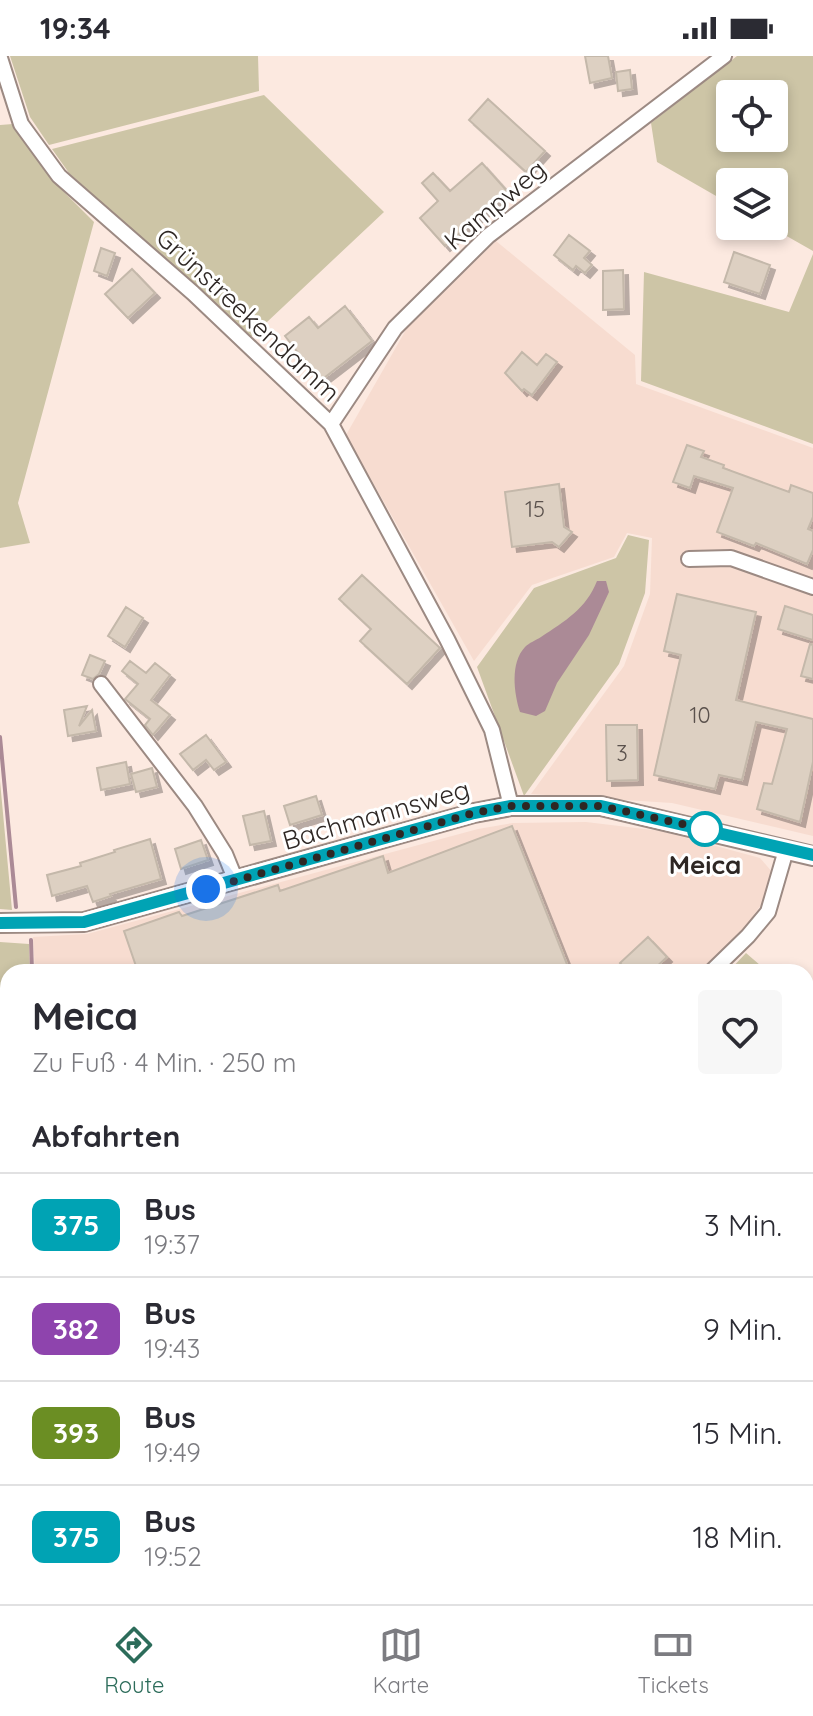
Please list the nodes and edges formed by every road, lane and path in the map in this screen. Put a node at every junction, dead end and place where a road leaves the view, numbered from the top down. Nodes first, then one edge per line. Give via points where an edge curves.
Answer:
1 (724, 56) edge
2 (0, 58) edge
3 (331, 424) junction
4 (689, 559) dead end
5 (813, 587) edge
6 (101, 684) dead end
7 (511, 806) junction
8 (786, 850) junction
9 (813, 856) edge
10 (236, 881) junction
11 (0, 923) edge
12 (719, 964) edge

1 - 3 street, Kampweg via 488,236 395,328
2 - 3 street, Grünstreekendamm via 21,124 59,176
3 - 7 street, Grünstreekendamm via 492,730
4 - 5 street via 731,558
6 - 10 street via 195,806
7 - 8 street, Bachmannsweg via 601,806
7 - 10 street, Bachmannsweg
8 - 9 street, Bachmannsweg
8 - 12 street via 768,912
10 - 11 street, Bachmannsweg via 84,922

